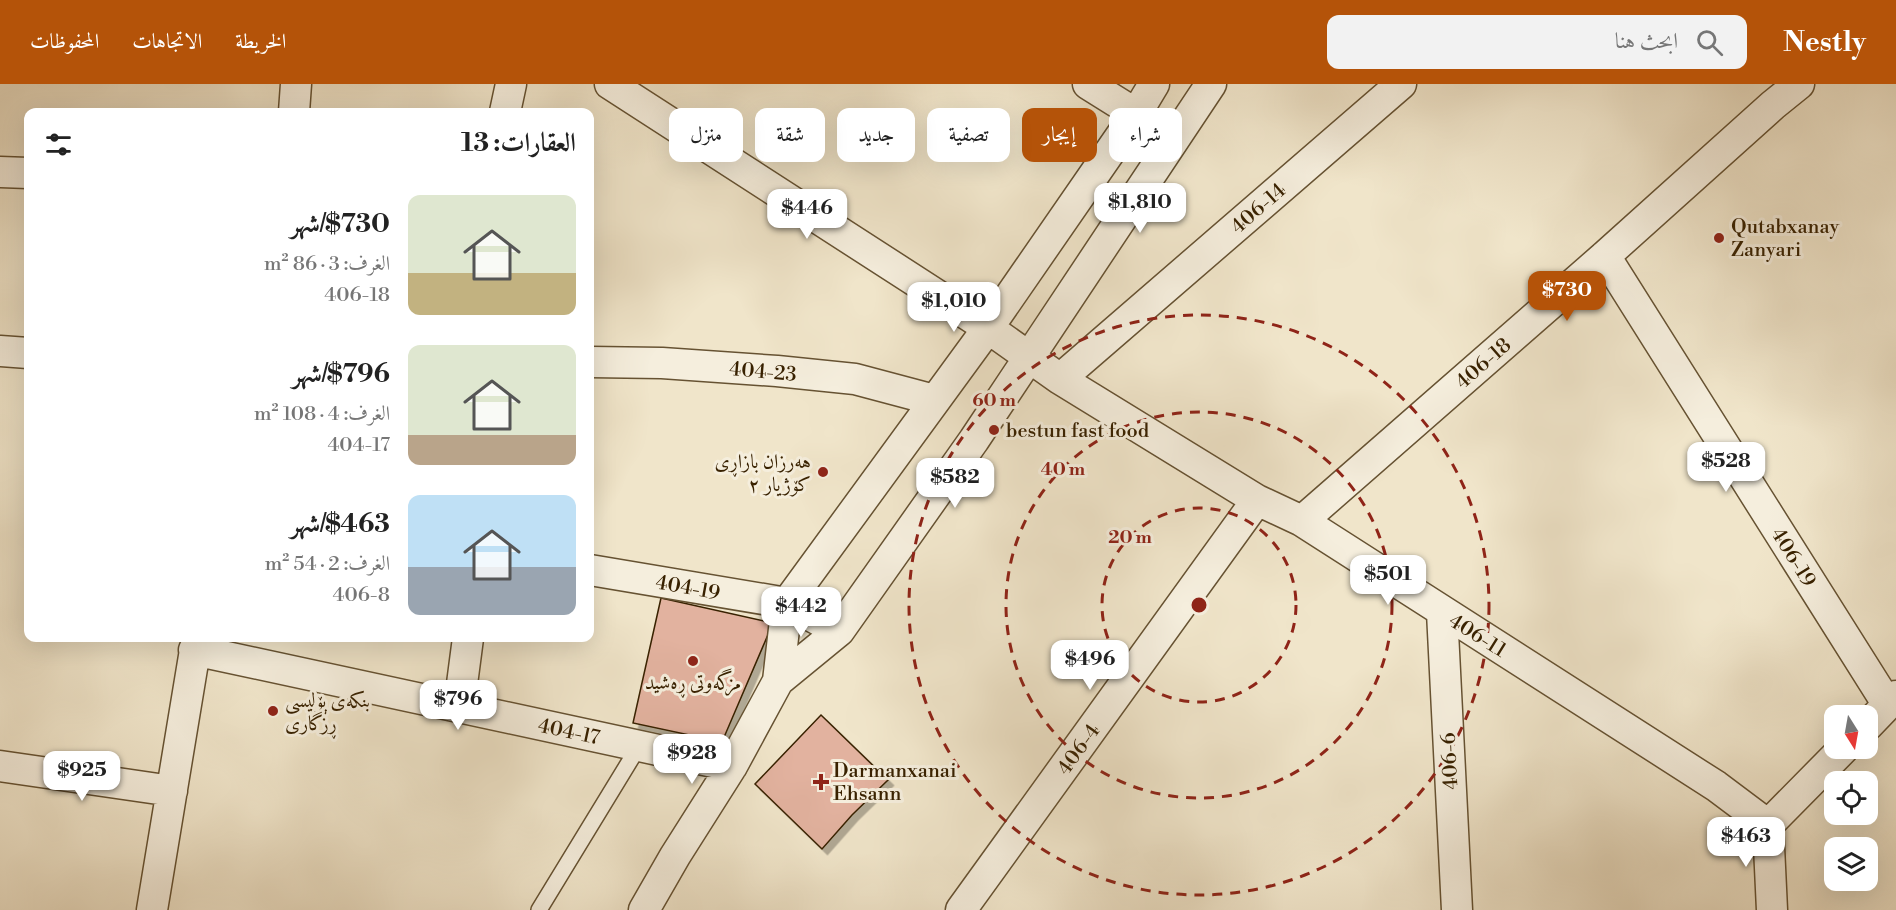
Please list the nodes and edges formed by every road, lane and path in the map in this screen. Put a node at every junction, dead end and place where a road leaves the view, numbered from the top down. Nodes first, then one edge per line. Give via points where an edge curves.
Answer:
1 (296, 84) edge
2 (511, 84) edge
3 (610, 84) edge
4 (1088, 84) edge
5 (1154, 84) edge
6 (1211, 84) edge
7 (1401, 84) edge
8 (1799, 84) edge
9 (1766, 95) edge
10 (294, 108) edge
11 (506, 108) edge
12 (1126, 108) edge
13 (1140, 108) edge
14 (1109, 153) edge
15 (0, 172) edge
16 (24, 173) edge
17 (1605, 256) junction
18 (988, 328) junction
19 (0, 351) edge
20 (24, 353) edge
21 (1030, 358) junction
22 (594, 362) edge
23 (1060, 379) junction
24 (934, 400) junction
25 (1257, 500) junction
26 (1302, 521) junction
27 (594, 571) edge
28 (787, 603) junction
29 (1442, 612) junction
30 (839, 631) junction
31 (467, 642) edge
32 (195, 644) edge
33 (778, 681) junction
34 (459, 707) junction
35 (1884, 709) edge
36 (639, 746) junction
37 (1833, 759) edge
38 (0, 766) edge
39 (732, 766) junction
40 (172, 791) junction
41 (1768, 825) junction
42 (153, 910) edge
43 (539, 910) edge
44 (644, 910) edge
45 (961, 910) edge
46 (1456, 910) edge
47 (1772, 910) edge

1 - 10 street
2 - 11 street
3 - 18 street, 406-11
4 - 12 street
5 - 13 street
6 - 21 street
7 - 23 street, 406-14
8 - 9 street, 406-18
9 - 17 street, 406-18
14 - 18 street
15 - 16 street
17 - 26 street, 406-18
17 - 35 street, 406-19
18 - 21 street, 406-11
18 - 24 street
19 - 20 street
21 - 23 street, 406-11
21 - 30 street
22 - 24 street, 404-23 via 662,363 855,379
23 - 25 street, 406-11
24 - 28 street
25 - 26 street, 406-11
25 - 45 street, 406-4
26 - 29 street, 406-11
27 - 28 street, 404-19
28 - 30 street, 404-19
28 - 33 street
29 - 41 street, 406-11 via 1716,786
29 - 46 street, 406-6
30 - 33 street
31 - 34 street
32 - 34 street, 404-17
32 - 40 street
33 - 39 street
34 - 36 street, 404-17
36 - 39 street, 404-17
36 - 43 lane
37 - 41 street
38 - 40 street
39 - 44 street
40 - 42 street
41 - 47 street

